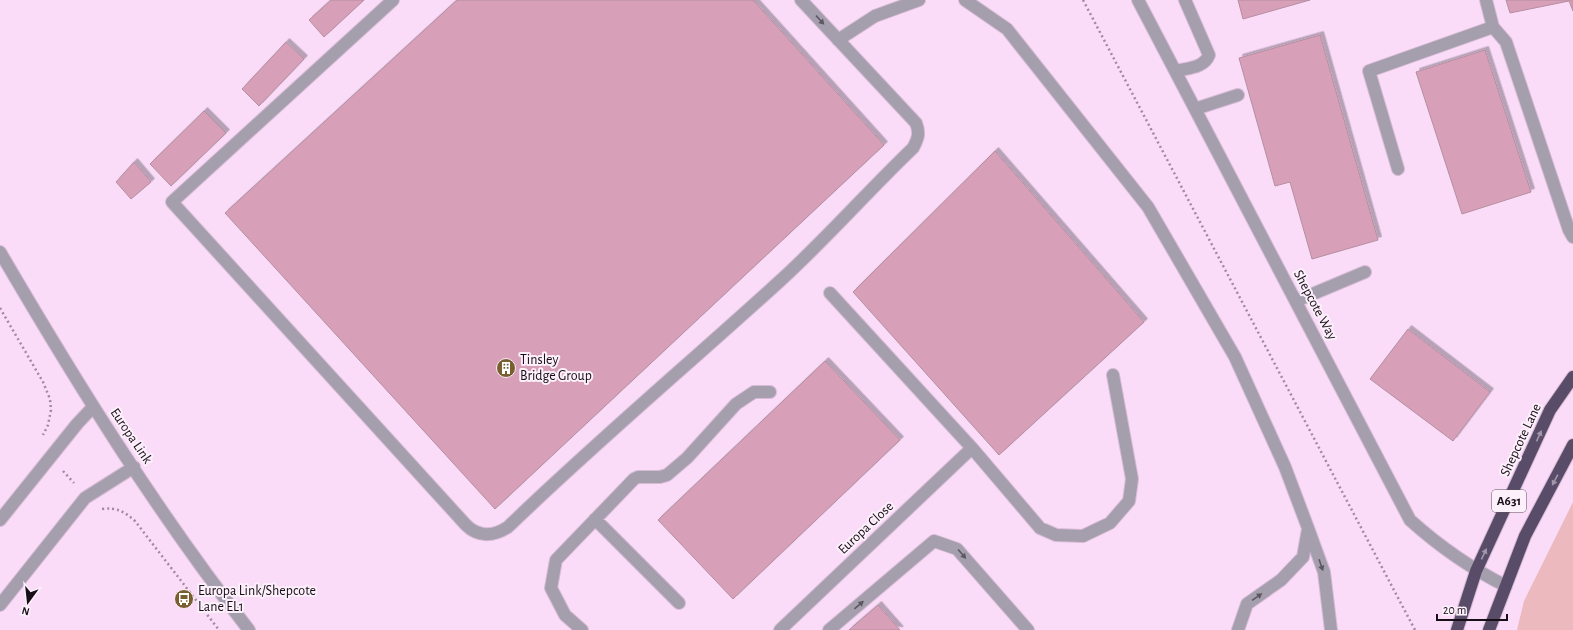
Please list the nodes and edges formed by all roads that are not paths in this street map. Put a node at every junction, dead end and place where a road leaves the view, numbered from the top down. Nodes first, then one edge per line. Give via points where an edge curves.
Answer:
1 (393, 0) edge
2 (802, 0) edge
3 (919, 0) edge
4 (964, 0) edge
5 (1138, 0) edge
6 (1185, 0) edge
7 (1486, 0) edge
8 (905, 2) edge
9 (1493, 27) junction
10 (838, 40) junction
11 (1176, 71) junction
12 (1238, 95) dead end
13 (1195, 109) junction
14 (1398, 169) dead end
15 (1573, 237) edge
16 (0, 252) edge
17 (1365, 272) dead end
18 (830, 293) dead end
19 (1296, 301) junction
20 (1113, 375) dead end
21 (1573, 377) edge
22 (770, 392) dead end
23 (94, 408) junction
24 (1573, 445) edge
25 (972, 448) junction
26 (134, 466) junction
27 (595, 519) junction
28 (0, 520) edge
29 (1308, 528) junction
30 (1476, 571) junction
31 (1506, 586) junction
32 (679, 603) dead end
33 (0, 605) edge
34 (250, 630) edge
35 (582, 630) edge
36 (780, 630) edge
37 (829, 630) edge
38 (1028, 630) edge
39 (1238, 630) edge
40 (1331, 630) edge
41 (1457, 630) edge
42 (1489, 630) edge

1 - 10 street via 172,202 466,525 471,530 485,534 496,533 508,527 654,392 780,281 832,232 913,148 918,138 916,123
2 -> 10 street
3 - 8 street
4 - 29 street via 1007,29 1148,207 1236,357 1285,467
5 - 11 street, Shepcote Way
6 - 11 street via 1209,55 1201,65
7 - 9 street
8 - 10 street via 874,16
9 - 14 street via 1369,71
9 - 15 street via 1506,42
11 - 13 street, Shepcote Way
12 - 13 street
13 - 19 street, Shepcote Way
16 - 23 street, Europa Link
17 - 19 street
18 - 25 street
19 - 30 street, Shepcote Way via 1410,520 1438,545
20 - 25 street via 1132,479 1129,501 1110,524 1083,536 1056,535 1040,528
30 -> 21 highway, Shepcote Lane / A631 via 1550,410
22 - 27 street via 754,392 736,404 687,458 667,475 636,478
23 - 26 street, Europa Link
23 - 28 street via 77,424
24 -> 31 highway, A631 via 1525,536
25 - 36 street, Europa Close
26 - 33 street via 85,498
26 - 34 street, Europa Link via 174,529
27 - 32 street
27 - 35 street via 556,560 551,588 564,615
39 -> 29 street via 1247,604 1281,580 1303,557
29 -> 40 street via 1324,572
30 - 31 street, Shepcote Way
30 - 41 highway, Shepcote Lane / A631
31 - 42 highway, A631
37 -> 38 street via 934,541 957,549

